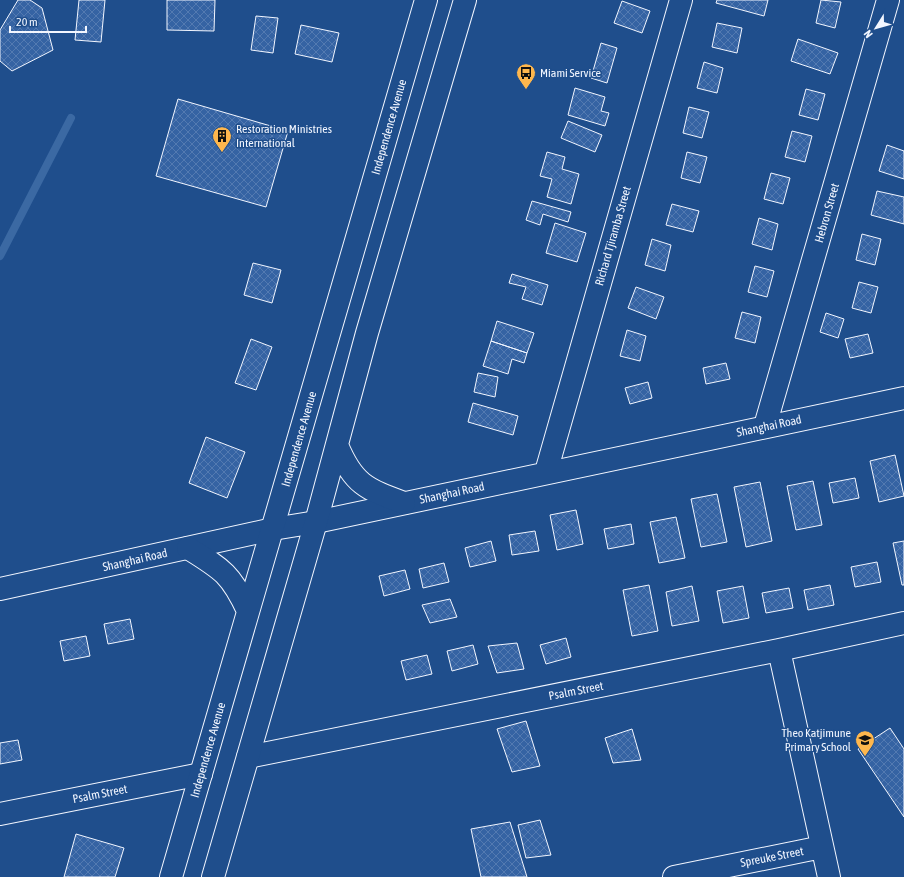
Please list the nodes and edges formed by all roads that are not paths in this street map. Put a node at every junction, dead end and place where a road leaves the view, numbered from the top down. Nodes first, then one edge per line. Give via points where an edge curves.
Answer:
1 (426, 0) edge
2 (464, 0) edge
3 (681, 0) edge
4 (888, 0) edge
5 (904, 398) edge
6 (765, 426) junction
7 (337, 445) junction
8 (546, 472) junction
9 (404, 503) junction
10 (316, 522) junction
11 (273, 529) junction
12 (188, 548) junction
13 (0, 589) edge
14 (248, 611) junction
15 (904, 623) edge
16 (779, 650) junction
17 (248, 756) junction
18 (201, 774) junction
19 (0, 814) edge
20 (822, 847) junction
21 (171, 877) edge
22 (213, 877) edge
23 (674, 877) edge
24 (829, 877) edge

1 - 11 street, Independence Avenue
2 - 7 street
3 - 8 street, Richard Tjiramba Street
4 - 6 street, Hebron Street
5 - 6 street, Shanghai Road
6 - 8 street, Shanghai Road
7 - 9 street via 345,464 358,480 372,491
7 - 10 street
8 - 9 street, Shanghai Road
9 - 10 street, Shanghai Road
10 - 11 street, Shanghai Road
10 - 17 street
11 - 12 street, Shanghai Road
11 - 14 street, Independence Avenue
12 - 13 street, Shanghai Road
12 - 14 street via 226,574 238,590
14 - 18 street, Independence Avenue
15 - 16 street, Psalm Street
16 - 17 street, Psalm Street
16 - 20 street
17 - 22 street
18 - 19 street, Psalm Street
18 - 21 street, Independence Avenue
20 - 23 street, Spreuke Street
20 - 24 street

